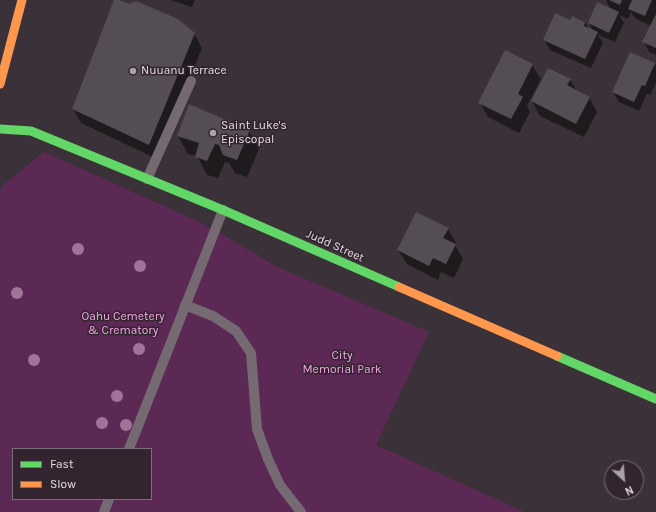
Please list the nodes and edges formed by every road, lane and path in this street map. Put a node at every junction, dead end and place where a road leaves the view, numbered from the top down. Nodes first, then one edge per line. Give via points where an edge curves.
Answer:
1 (22, 0) edge
2 (191, 81) dead end
3 (0, 84) edge
4 (0, 130) edge
5 (147, 179) junction
6 (223, 210) junction
7 (185, 305) junction
8 (656, 399) edge
9 (129, 448) edge
10 (109, 500) edge
11 (104, 512) edge
12 (300, 512) edge

1 - 3 street
2 - 5 lane
4 - 5 street, Judd Street via 31,131
5 - 6 street, Judd Street
6 - 7 lane
6 - 8 street, Judd Street
7 - 9 lane
7 - 12 lane via 213,316 236,331 251,353 257,429 280,485
10 - 11 lane

